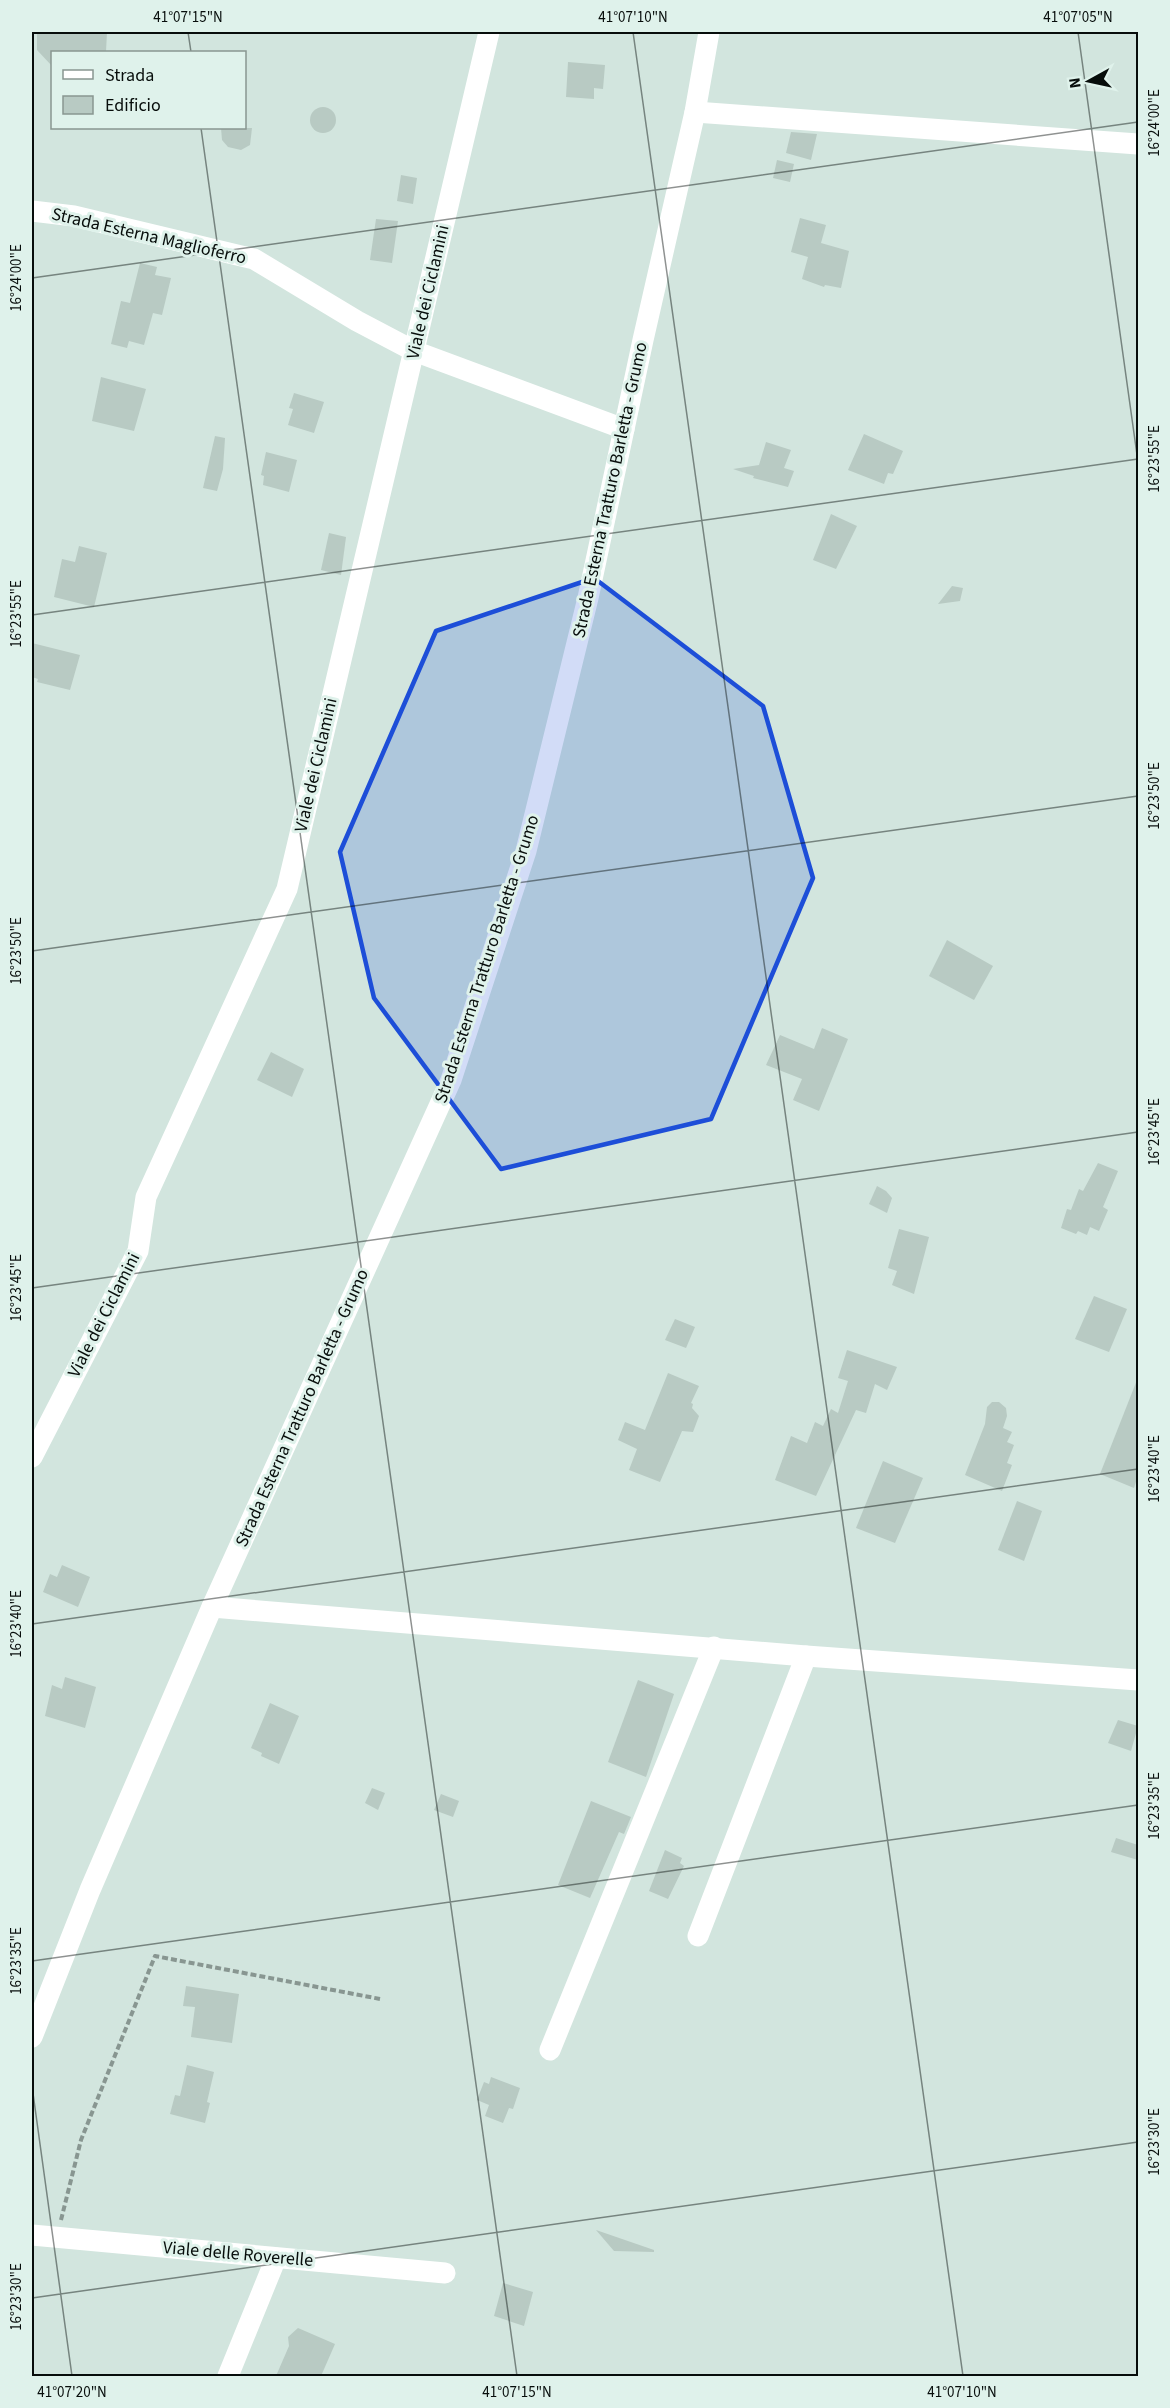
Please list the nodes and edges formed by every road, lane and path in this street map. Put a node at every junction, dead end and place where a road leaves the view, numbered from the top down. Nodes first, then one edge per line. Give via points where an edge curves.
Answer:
1 (489, 32) edge
2 (709, 32) edge
3 (695, 112) junction
4 (1138, 144) edge
5 (32, 211) edge
6 (414, 351) junction
7 (624, 429) junction
8 (32, 1456) edge
9 (212, 1607) junction
10 (714, 1647) junction
11 (806, 1656) junction
12 (1138, 1680) edge
13 (698, 1936) dead end
14 (380, 1999) dead end
15 (32, 2037) edge
16 (550, 2050) dead end
17 (32, 2235) edge
18 (56, 2238) junction
19 (276, 2258) junction
20 (445, 2273) dead end
21 (228, 2376) edge

1 - 6 street, Viale dei Ciclamini
2 - 3 street, Strada Esterna Tratturo Barletta - Grumo
3 - 4 street
3 - 7 street, Strada Esterna Tratturo Barletta - Grumo
5 - 6 street, Strada Esterna Maglioferro via 74,216 254,259
6 - 7 street, Strada Esterna Maglioferro
6 - 8 street, Viale dei Ciclamini via 287,889 146,1197 138,1251
7 - 9 street, Strada Esterna Tratturo Barletta - Grumo via 588,598 526,850 451,1080
9 - 10 street
9 - 15 street, Strada Esterna Tratturo Barletta - Grumo via 90,1890
10 - 11 street
10 - 16 street
11 - 12 street
11 - 13 street
14 - 18 path via 155,1956 81,2140
17 - 18 street, Viale delle Roverelle
18 - 19 street, Viale delle Roverelle
19 - 20 street, Viale delle Roverelle
19 - 21 street

